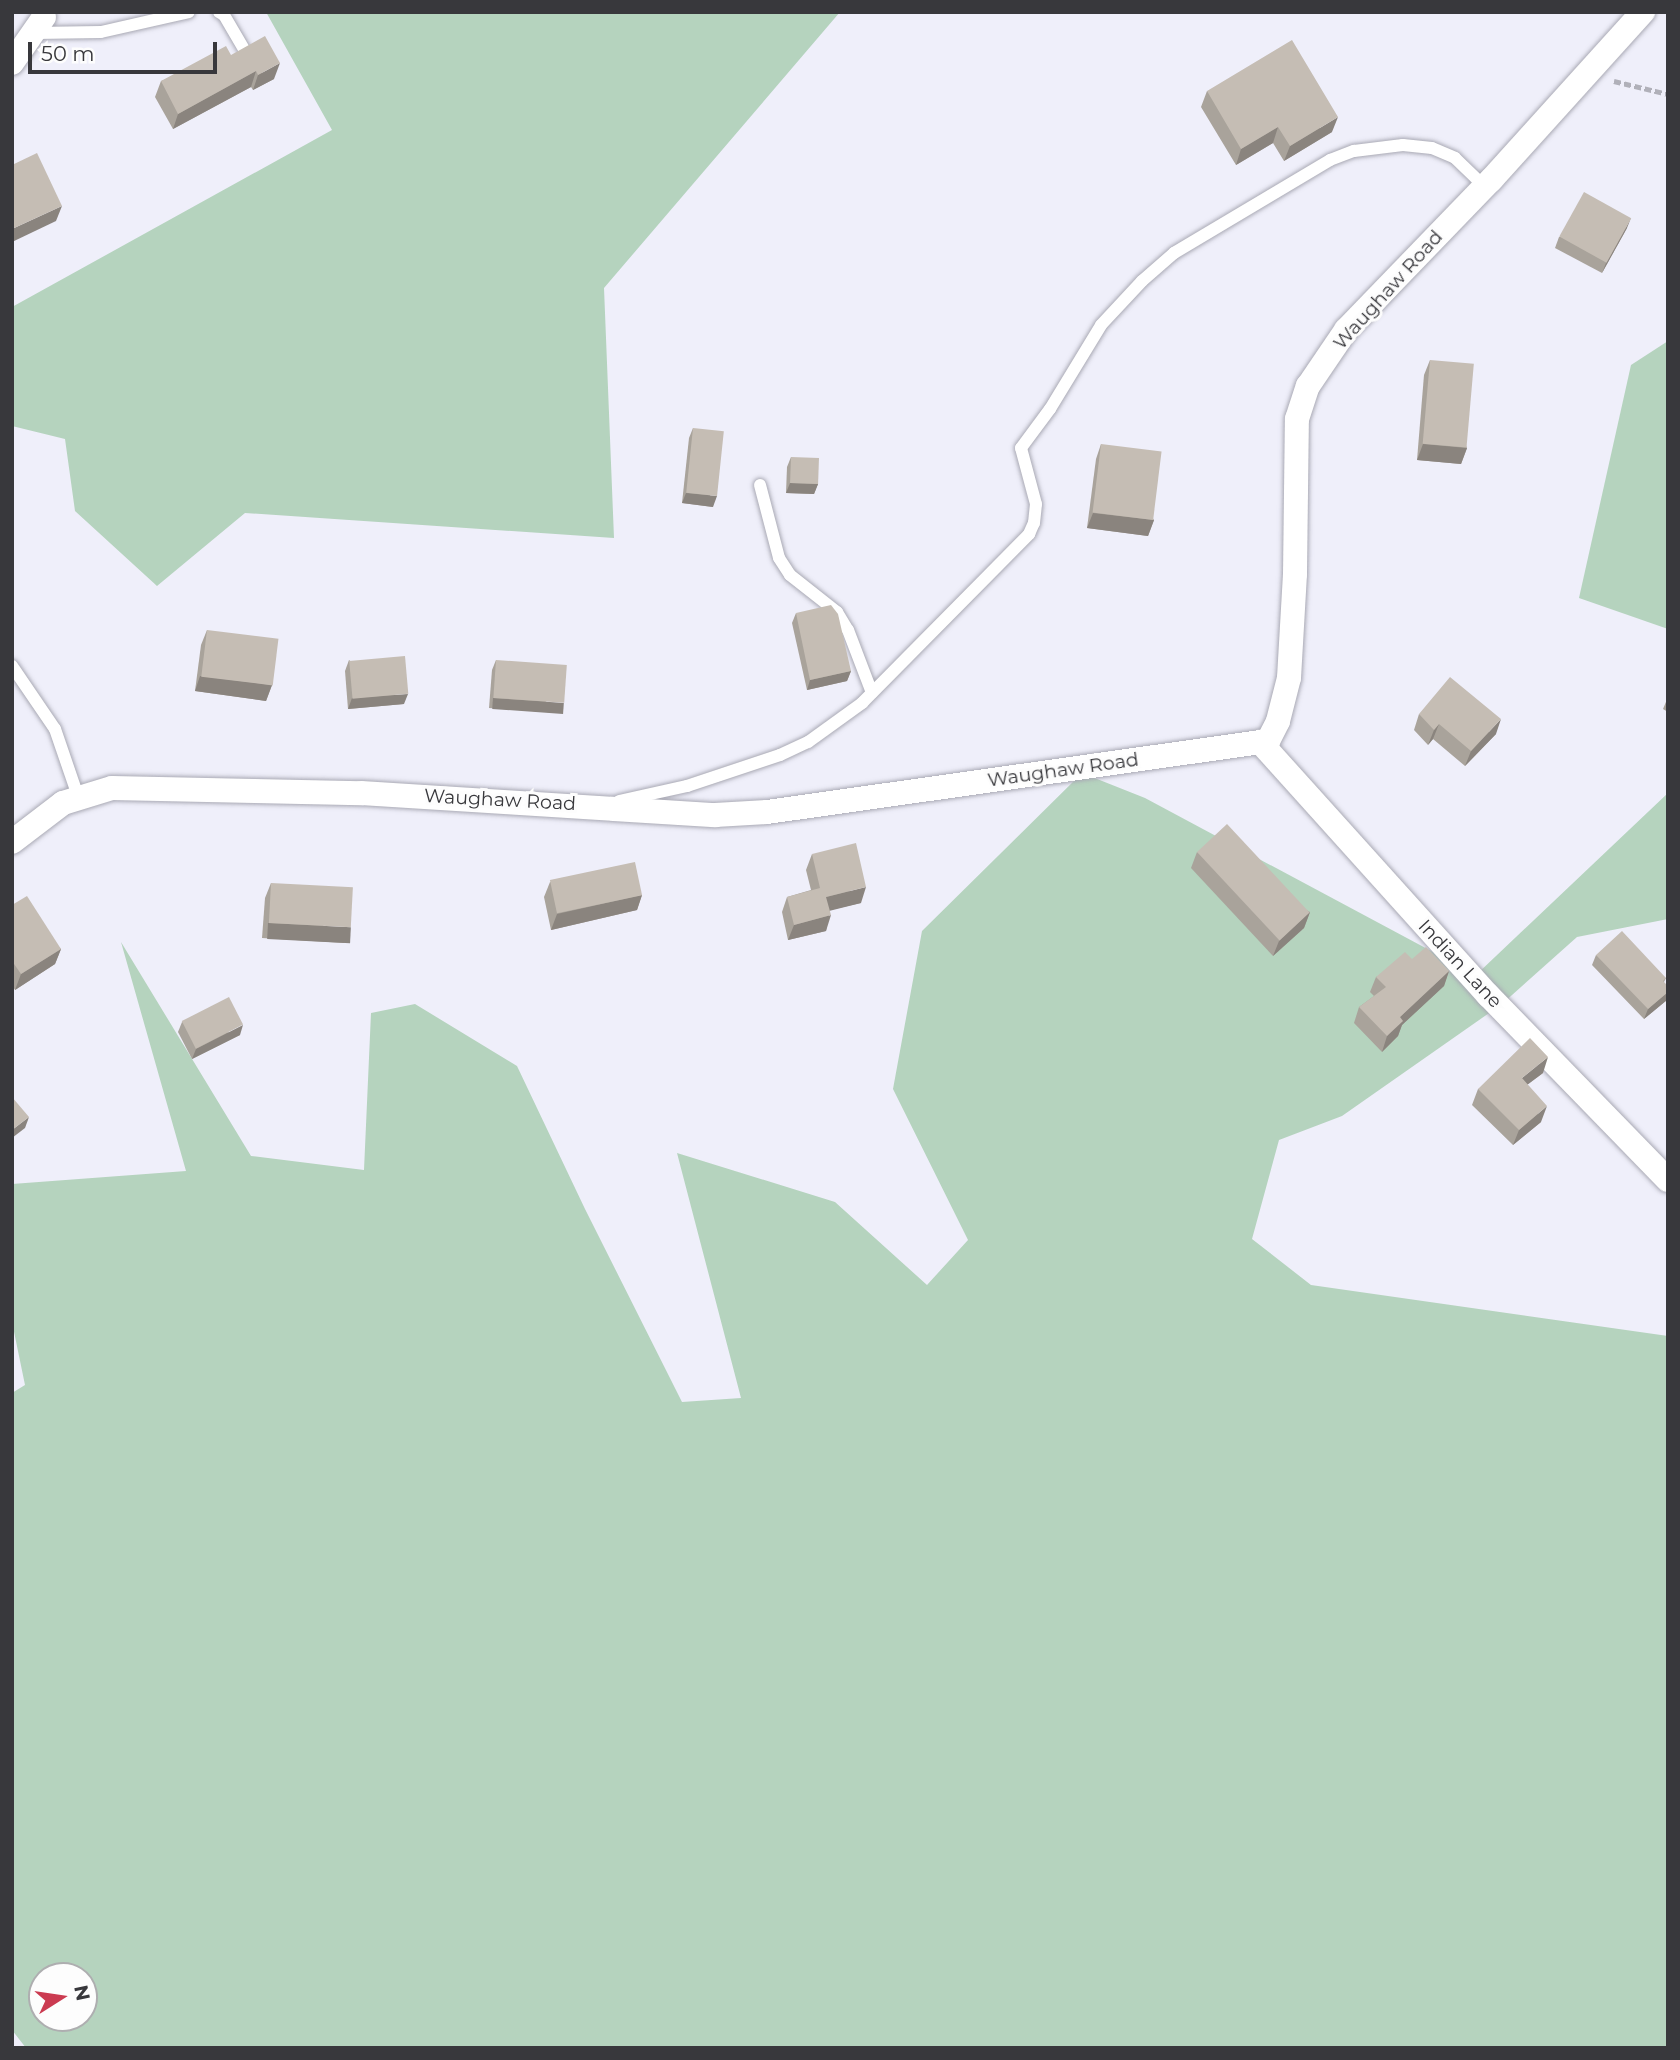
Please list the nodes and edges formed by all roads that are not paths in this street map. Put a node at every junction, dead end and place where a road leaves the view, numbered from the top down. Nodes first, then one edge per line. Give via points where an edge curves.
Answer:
1 (189, 12) edge
2 (219, 12) edge
3 (1643, 12) edge
4 (38, 25) joint
5 (245, 51) edge
6 (12, 63) edge
7 (1484, 186) junction
8 (760, 485) dead end
9 (12, 666) edge
10 (872, 693) junction
11 (1260, 742) junction
12 (78, 796) junction
13 (596, 806) junction
14 (12, 842) edge
15 (1668, 1180) edge

1 - 4 lane via 112,30
2 - 5 lane
3 - 7 street, Waughaw Road
4 - 6 street
7 - 10 lane via 1455,158 1432,148 1403,145 1354,151 1330,160 1174,253 1101,325 1021,448 1036,504 1029,534
7 - 11 street, Waughaw Road via 1346,330 1308,386 1297,419 1289,678 1278,721 1268,741
8 - 10 lane via 779,558 790,575 837,612
9 - 12 lane via 55,729
10 - 13 lane via 808,742 780,755 687,786
11 - 13 street, Waughaw Road via 767,812 715,815
11 - 15 street, Indian Lane via 1488,995
12 - 13 street, Waughaw Road via 112,788 223,788
12 - 14 street, Waughaw Road

